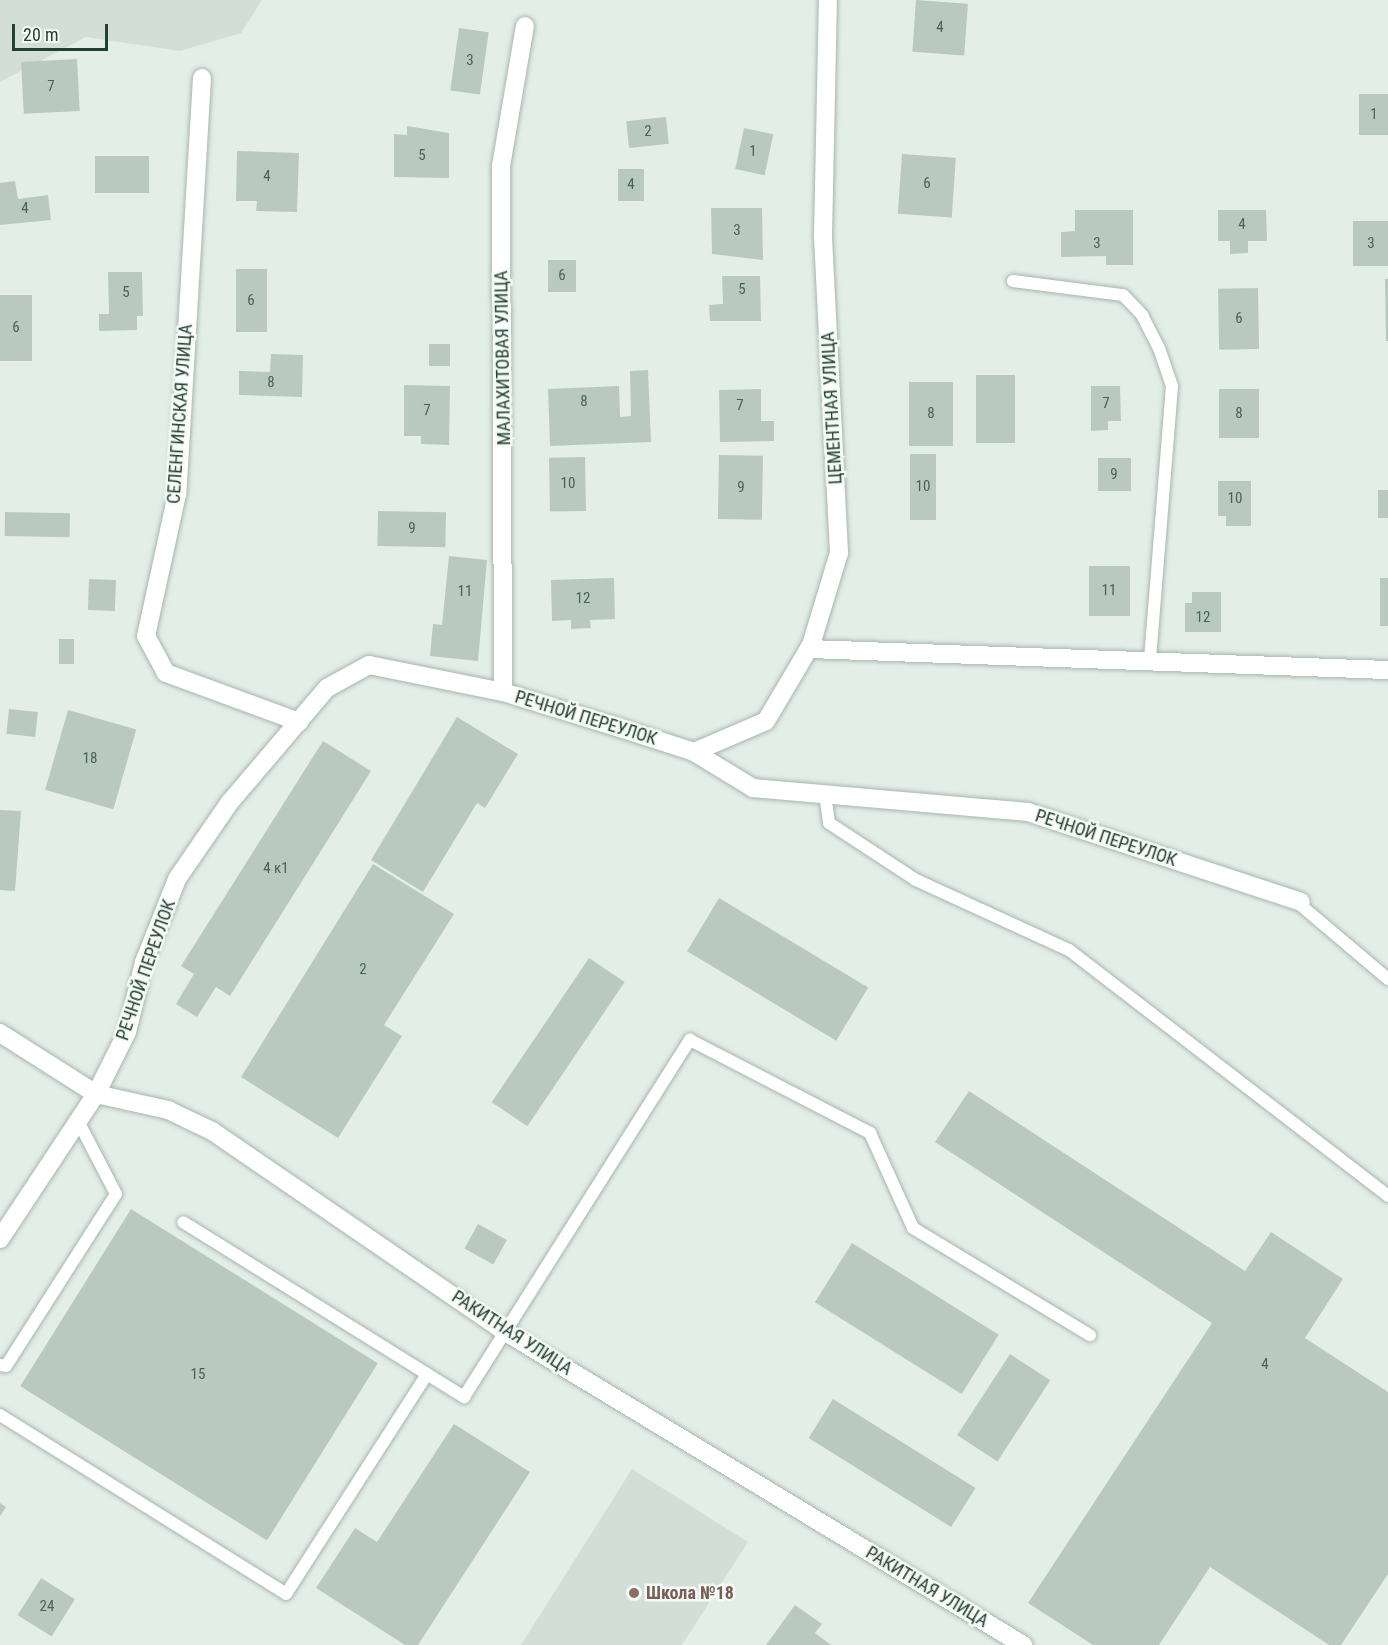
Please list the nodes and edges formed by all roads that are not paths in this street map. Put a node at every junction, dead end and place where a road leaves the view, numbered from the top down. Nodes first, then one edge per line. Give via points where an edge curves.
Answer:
1 (828, 0) edge
2 (525, 26) dead end
3 (202, 78) dead end
4 (1013, 281) dead end
5 (809, 649) junction
6 (1150, 661) junction
7 (1388, 669) edge
8 (503, 692) junction
9 (299, 722) junction
10 (694, 752) junction
11 (825, 794) junction
12 (1299, 902) joint
13 (1388, 979) edge
14 (0, 1033) edge
15 (96, 1094) junction
16 (78, 1120) junction
17 (1388, 1196) edge
18 (183, 1222) dead end
19 (0, 1239) edge
20 (504, 1331) junction
21 (1090, 1335) dead end
22 (0, 1365) edge
23 (427, 1374) junction
24 (0, 1415) edge
25 (1023, 1645) edge

1 - 5 street, ЦЕМЕНТНАЯ УЛИЦА via 823,235 839,553
2 - 8 street, МАЛАХИТОВАЯ УЛИЦА via 501,166
3 - 9 street, СЕЛЕНГИНСКАЯ УЛИЦА via 177,494 146,636 166,673
4 - 6 lane via 1123,295 1142,315 1159,348 1172,386
5 - 6 street
5 - 10 street, ЦЕМЕНТНАЯ УЛИЦА via 766,721
6 - 7 street
8 - 9 street, РЕЧНОЙ ПЕРЕУЛОК via 369,665 327,687
8 - 10 street, РЕЧНОЙ ПЕРЕУЛОК
9 - 15 street, РЕЧНОЙ ПЕРЕУЛОК via 230,802 177,879 144,962 127,1032
10 - 11 street, РЕЧНОЙ ПЕРЕУЛОК via 753,788
11 - 12 street, РЕЧНОЙ ПЕРЕУЛОК via 1029,812
11 - 17 lane via 829,823 916,880 1069,950
12 - 13 lane
14 - 15 street, РАКИТНАЯ УЛИЦА
15 - 16 street, РЕЧНОЙ ПЕРЕУЛОК
15 - 20 street, РАКИТНАЯ УЛИЦА via 168,1110 212,1131
16 - 19 street, РЕЧНОЙ ПЕРЕУЛОК
16 - 22 lane via 116,1194 6,1366
18 - 23 lane
20 - 21 lane via 690,1040 870,1133 913,1228
20 - 23 lane via 464,1396
20 - 25 street, РАКИТНАЯ УЛИЦА
23 - 24 lane via 286,1594

